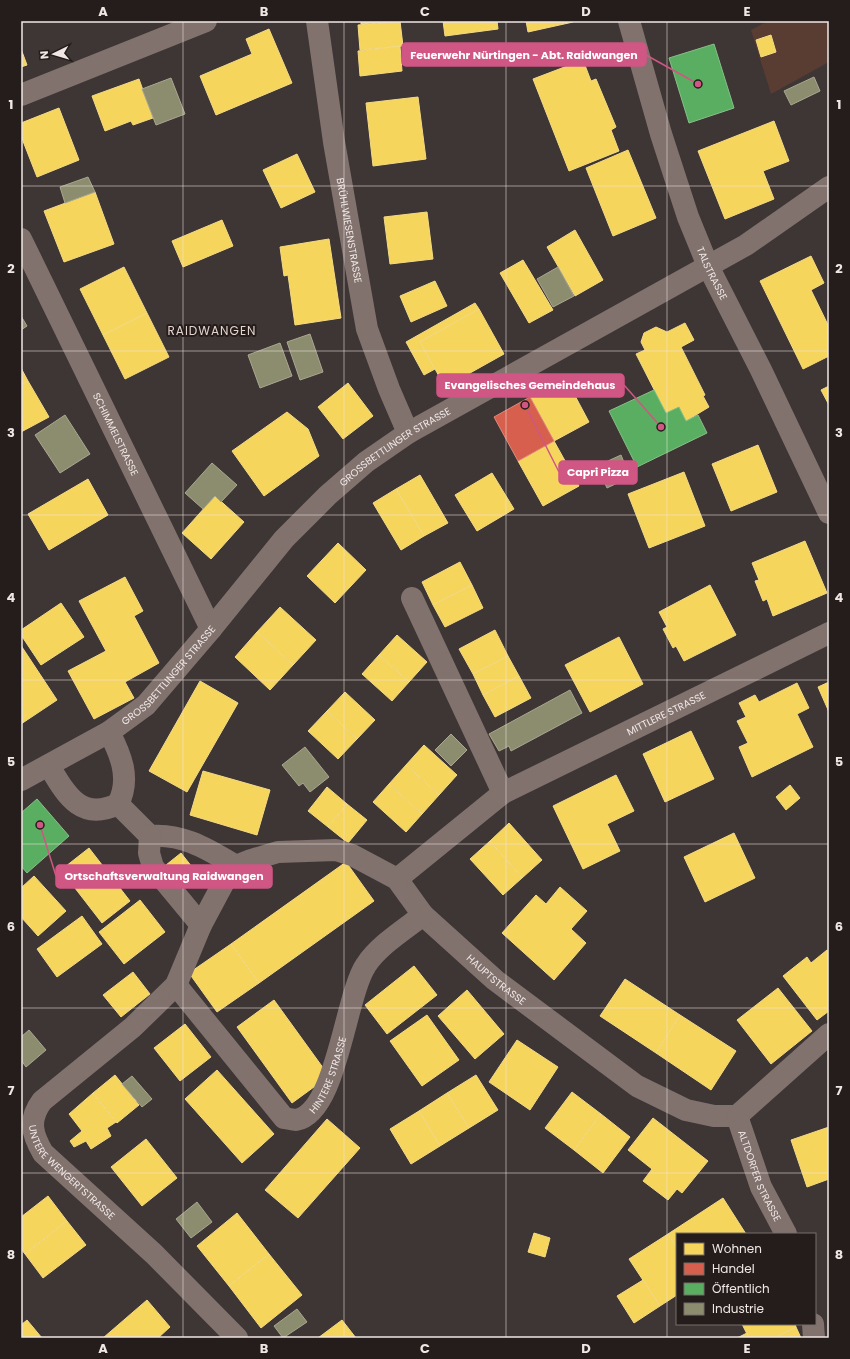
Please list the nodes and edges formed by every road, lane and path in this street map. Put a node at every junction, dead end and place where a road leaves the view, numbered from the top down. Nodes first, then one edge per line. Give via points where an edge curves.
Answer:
1 (206, 21) edge
2 (317, 21) edge
3 (628, 21) edge
4 (162, 29) edge
5 (21, 95) edge
6 (829, 187) edge
7 (21, 239) edge
8 (708, 266) junction
9 (408, 433) junction
10 (829, 513) edge
11 (412, 598) dead end
12 (211, 629) junction
13 (829, 633) edge
14 (109, 732) junction
15 (49, 766) junction
16 (21, 780) edge
17 (503, 793) junction
18 (118, 804) junction
19 (150, 836) junction
20 (236, 866) junction
21 (397, 879) junction
22 (423, 915) junction
23 (201, 925) junction
24 (176, 985) junction
25 (829, 1034) edge
26 (737, 1116) junction
27 (785, 1233) edge
28 (813, 1325) edge
29 (237, 1338) edge
30 (814, 1338) edge

1 - 4 street
2 - 9 street, BRÜHLWIESENSTRASSE via 367,329
3 - 8 street, TALSTRASSE via 688,217
4 - 5 street
6 - 8 street, GROSSBETTLINGER STRASSE via 746,245
7 - 12 street, SCHIMMELSTRASSE
8 - 9 street, GROSSBETTLINGER STRASSE
8 - 10 street, TALSTRASSE
9 - 12 street, GROSSBETTLINGER STRASSE via 366,462 289,533
11 - 17 street
12 - 14 street, GROSSBETTLINGER STRASSE via 146,705
13 - 17 street, MITTLERE STRASSE
14 - 15 street, GROSSBETTLINGER STRASSE
14 - 18 street via 124,768 123,795
15 - 16 street, GROSSBETTLINGER STRASSE
15 - 18 street via 71,799 80,806 98,810
17 - 21 street, MITTLERE STRASSE
18 - 19 street
19 - 20 street via 175,836 194,843
19 - 23 street via 149,853 153,867
20 - 21 street, HAUPTSTRASSE via 278,852 336,850 352,855
20 - 23 street, UNTERE WENGERTSTRASSE
21 - 22 street, HAUPTSTRASSE
22 - 24 street, HINTERE STRASSE via 366,965 357,981 330,1078 307,1114 296,1120 284,1118
22 - 26 street, HAUPTSTRASSE via 495,980 637,1086 686,1110 714,1116
23 - 24 street, UNTERE WENGERTSTRASSE
24 - 29 street, UNTERE WENGERTSTRASSE via 133,1027 42,1101 35,1111 34,1136 43,1153 154,1254
25 - 26 street
26 - 27 street, ALTDORFER STRASSE via 762,1187
28 - 30 street

